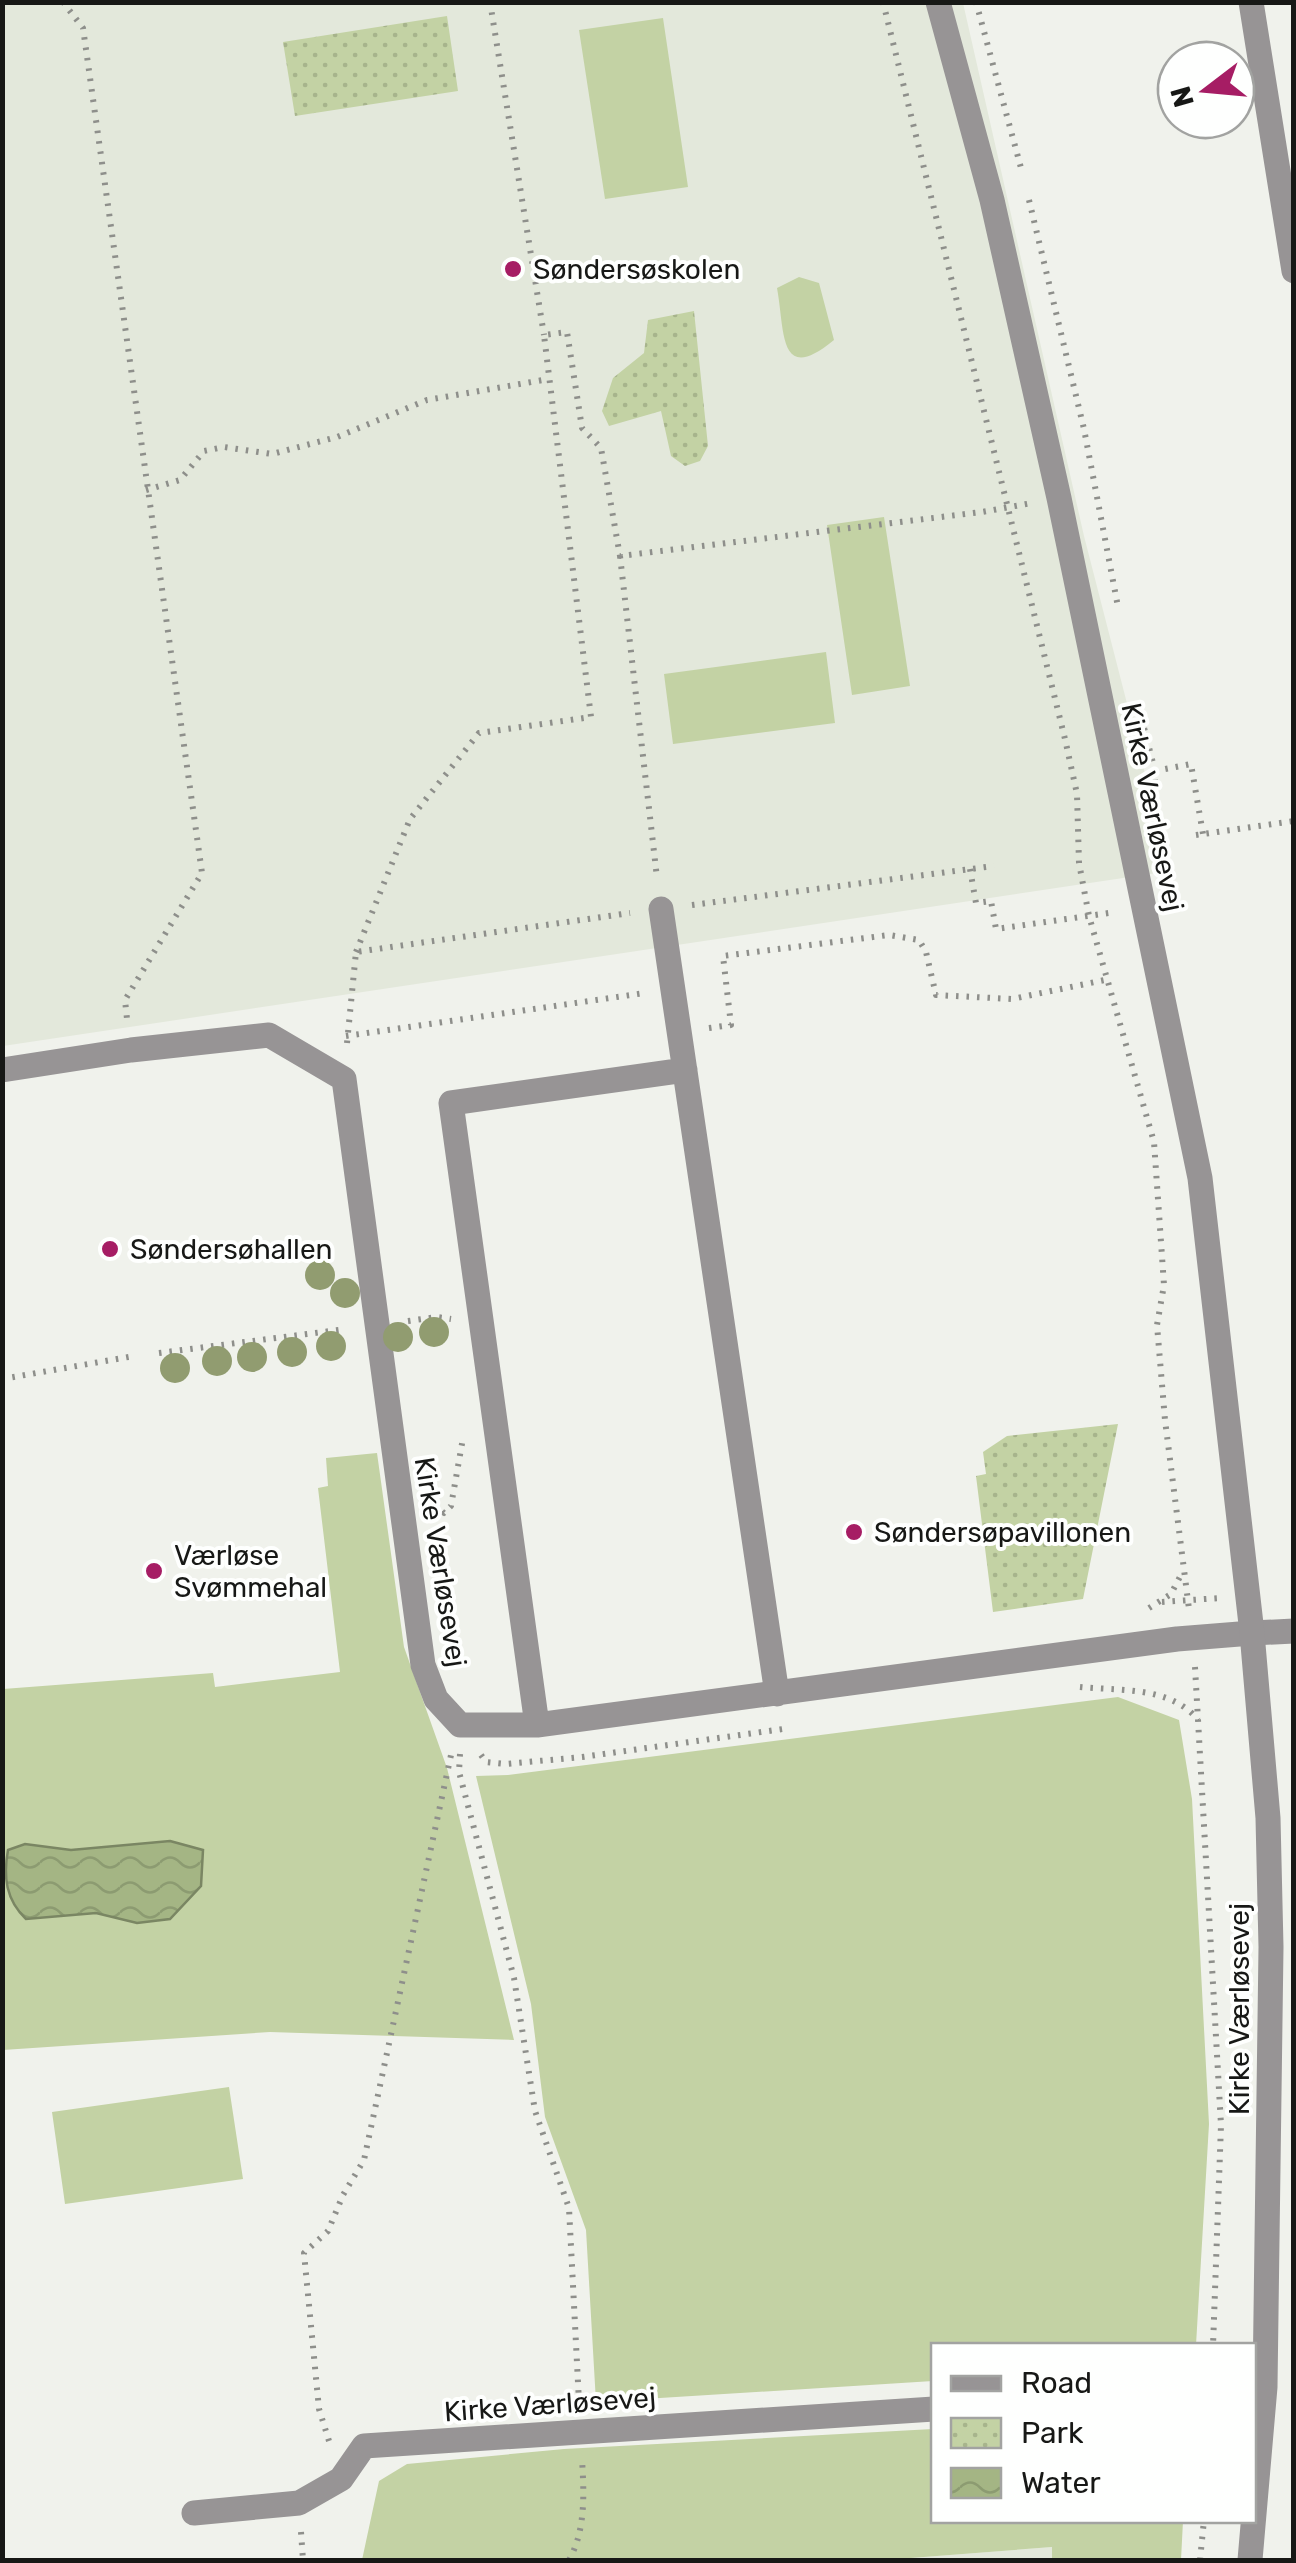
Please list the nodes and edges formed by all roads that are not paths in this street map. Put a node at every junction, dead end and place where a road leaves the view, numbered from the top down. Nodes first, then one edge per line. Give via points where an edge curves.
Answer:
1 (938, 2) edge
2 (1251, 2) edge
3 (1294, 270) edge
4 (660, 909) road end
5 (2, 1070) edge
6 (685, 1070) junction
7 (1294, 1631) edge
8 (1252, 1633) junction
9 (777, 1694) junction
10 (537, 1725) junction
11 (1259, 2387) edge
12 (931, 2409) edge
13 (1256, 2445) edge
14 (194, 2513) dead end
15 (1252, 2523) edge
16 (1250, 2560) edge

1 - 8 street, Kirke Værløsevej via 992,200 1059,498 1200,1178
2 - 3 street
4 - 6 street
5 - 10 street, Kirke Værløsevej via 269,1035 344,1079 384,1324 422,1665 436,1699 460,1725
6 - 9 street
6 - 10 street via 451,1103
7 - 8 street
8 - 9 street
8 - 11 street, Kirke Værløsevej via 1271,1948
9 - 10 street
11 - 13 street, Kirke Værløsevej
12 - 14 street, Kirke Værløsevej via 364,2446 341,2479 299,2503
15 - 16 street, Kirke Værløsevej

